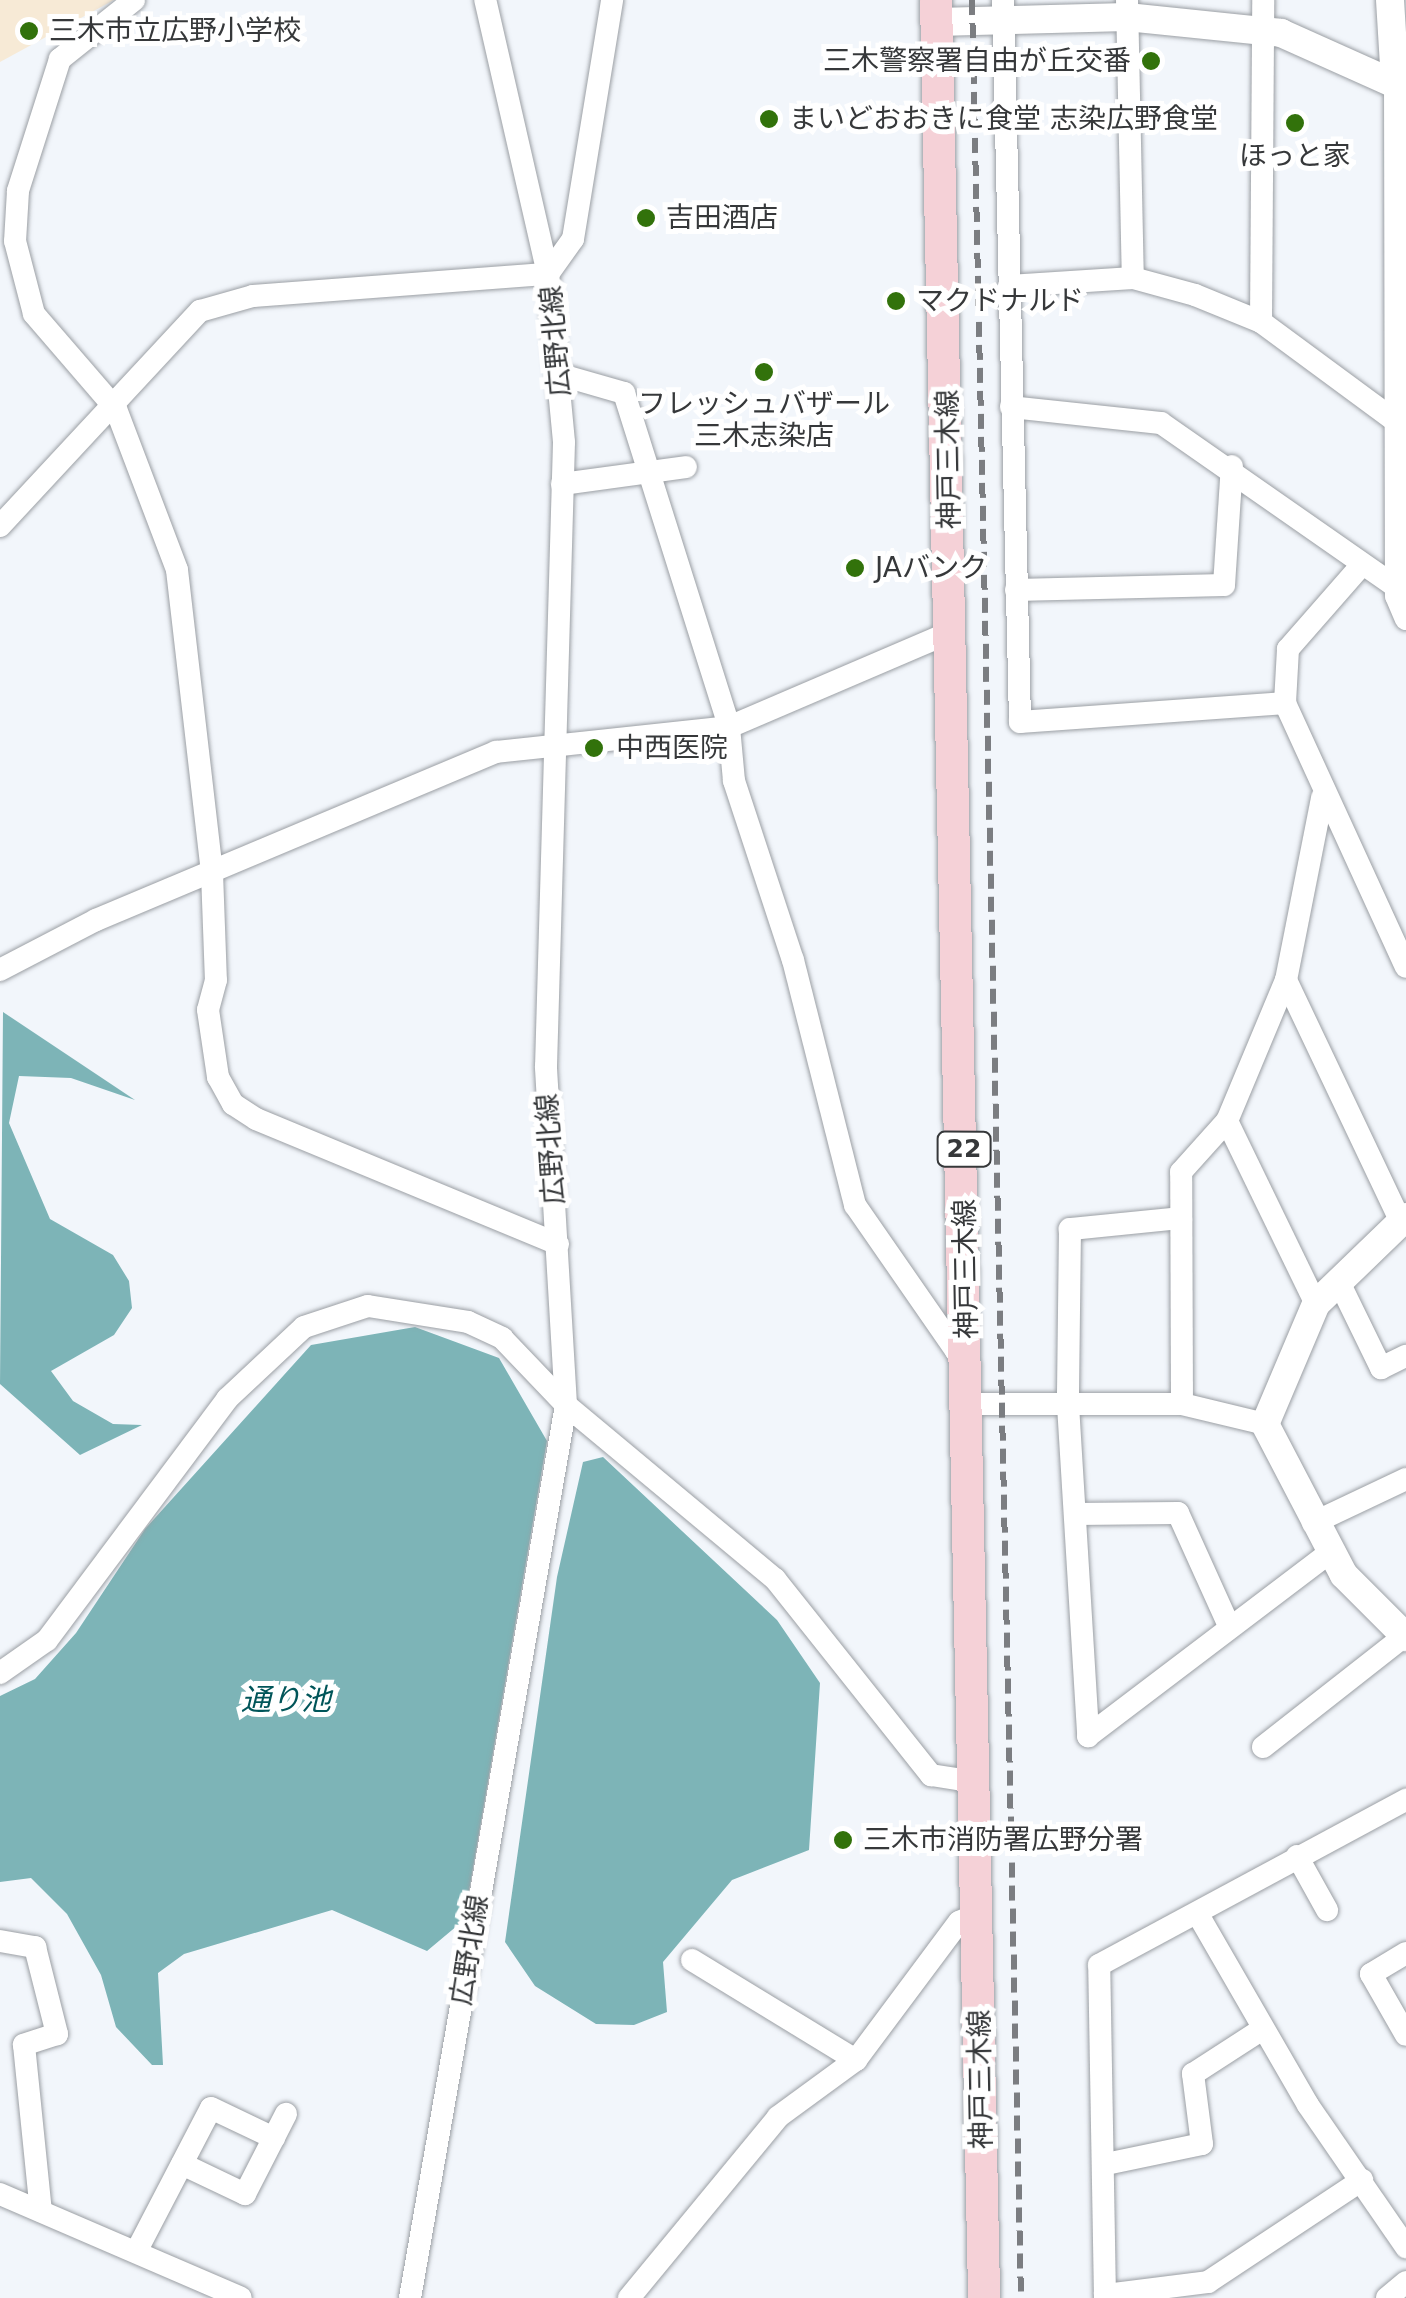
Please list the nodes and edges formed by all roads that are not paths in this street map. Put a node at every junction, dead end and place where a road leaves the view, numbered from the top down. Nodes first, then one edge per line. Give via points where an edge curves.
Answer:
1 (134, 0) edge
2 (485, 0) edge
3 (612, 0) edge
4 (1262, 0) edge
5 (1390, 0) edge
6 (1127, 8) edge
7 (1004, 9) edge
8 (937, 11) edge
9 (1263, 31) junction
10 (1400, 85) edge
11 (548, 274) junction
12 (1133, 278) junction
13 (1008, 286) junction
14 (1260, 322) junction
15 (1400, 337) edge
16 (558, 374) junction
17 (116, 408) junction
18 (1011, 408) junction
19 (1394, 420) junction
20 (1400, 463) edge
21 (686, 466) dead end
22 (1232, 466) junction
23 (649, 472) junction
24 (562, 484) junction
25 (0, 526) edge
26 (1359, 568) junction
27 (1016, 590) junction
28 (1401, 595) edge
29 (1406, 620) edge
30 (953, 631) junction
31 (1285, 703) junction
32 (729, 727) junction
33 (555, 744) junction
34 (1322, 798) junction
35 (212, 873) junction
36 (1406, 967) edge
37 (0, 970) edge
38 (1286, 980) junction
39 (1227, 1121) junction
40 (1180, 1218) junction
41 (1403, 1220) edge
42 (558, 1244) junction
43 (1338, 1282) junction
44 (1316, 1304) junction
45 (968, 1351) junction
46 (1406, 1356) edge
47 (968, 1404) junction
48 (1182, 1404) junction
49 (566, 1405) junction
50 (1068, 1405) junction
51 (1265, 1424) junction
52 (1406, 1479) edge
53 (1074, 1514) junction
54 (1312, 1523) junction
55 (1330, 1552) junction
56 (1230, 1628) junction
57 (1406, 1636) edge
58 (0, 1673) edge
59 (1263, 1747) dead end
60 (976, 1782) junction
61 (1406, 1800) edge
62 (1297, 1856) junction
63 (1327, 1910) dead end
64 (978, 1914) junction
65 (1200, 1918) junction
66 (0, 1941) edge
67 (1406, 1954) edge
68 (692, 1960) dead end
69 (1261, 2030) junction
70 (1406, 2035) edge
71 (856, 2060) junction
72 (286, 2114) dead end
73 (274, 2138) junction
74 (182, 2164) junction
75 (1106, 2164) junction
76 (1362, 2180) junction
77 (0, 2194) edge
78 (41, 2211) junction
79 (1406, 2247) edge
80 (136, 2252) junction
81 (1406, 2282) edge
82 (1105, 2297) edge
83 (241, 2298) edge
84 (410, 2298) edge
85 (629, 2298) edge
86 (984, 2298) edge
87 (1387, 2298) edge

1 - 17 street via 60,59 18,191 15,242 34,314
2 - 11 street
3 - 11 street, 広野北線 via 574,239
4 - 9 street
5 - 10 street
6 - 7 street
6 - 9 street
6 - 12 street
7 - 8 street
7 - 13 street
8 - 30 main road, 神戸三木線 / 22
9 - 10 street
9 - 14 street
10 - 15 street
11 - 16 street, 広野北線
11 - 17 street via 253,296 200,311 168,336
12 - 13 street
12 - 14 street
13 - 18 street
14 - 19 street
15 - 19 street
16 - 23 street via 624,393
16 - 24 street, 広野北線
17 - 25 street
17 - 35 street via 177,570
18 - 22 street via 1161,423
18 - 27 street
19 - 20 street
20 - 28 street
21 - 23 street
22 - 26 street
22 - 27 street via 1224,585
23 - 24 street
23 - 32 street
24 - 33 street, 広野北線
26 - 28 street
26 - 31 street via 1288,649
27 - 31 street via 1020,722
28 - 29 street
30 - 32 street
30 - 45 main road, 神戸三木線 / 22
31 - 34 street
32 - 33 street
32 - 45 street via 734,781 793,960 855,1205 956,1351
33 - 35 street via 496,752
33 - 42 street, 広野北線 via 546,1067
34 - 36 street
34 - 38 street
35 - 37 street
35 - 42 street via 216,980 208,1010 218,1077 233,1104
38 - 39 street
38 - 41 street
39 - 40 street via 1180,1172
39 - 44 street
40 - 48 street
40 - 50 street via 1070,1229
41 - 43 street
42 - 49 street, 広野北線
43 - 44 street
43 - 46 street via 1382,1368
44 - 51 street
45 - 47 main road, 神戸三木線 / 22
47 - 50 street
47 - 60 main road, 神戸三木線 / 22
48 - 50 street
48 - 51 street
49 - 58 street via 502,1338 468,1322 368,1306 304,1327 226,1399 47,1640
49 - 60 street via 775,1579 930,1775
49 - 84 street, 広野北線
50 - 53 street
51 - 54 street
52 - 54 street
53 - 56 street via 1178,1512
53 - 56 street via 1088,1736
54 - 55 street
55 - 56 street
55 - 57 street
57 - 59 street
60 - 64 main road, 神戸三木線 / 22
61 - 62 street
62 - 63 street
62 - 65 street
64 - 71 street via 959,1922
64 - 86 main road, 神戸三木線 / 22
65 - 69 street
65 - 75 street via 1100,1966
66 - 78 street via 35,1947 57,2034 24,2045
67 - 70 street via 1371,1974
68 - 71 street
69 - 75 street via 1192,2074 1202,2144
69 - 76 street
71 - 85 street via 778,2117
72 - 73 street
73 - 74 street via 211,2108
73 - 74 street via 245,2194
74 - 80 street
75 - 82 street
76 - 79 street
76 - 82 street via 1208,2282
77 - 78 street
78 - 80 street
80 - 83 street
81 - 87 street

